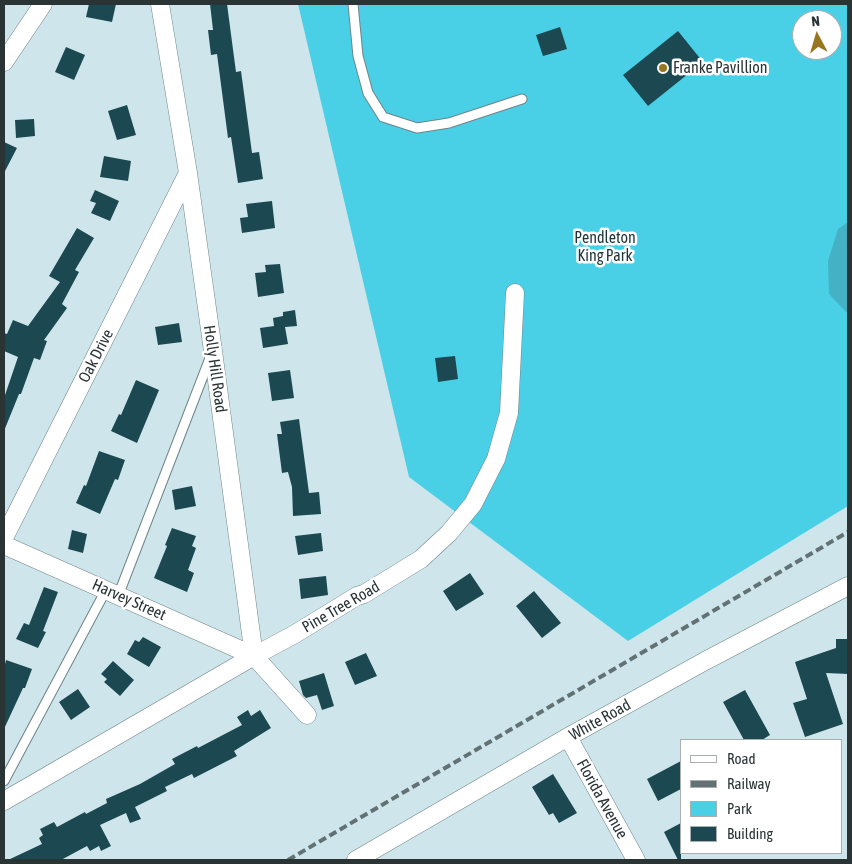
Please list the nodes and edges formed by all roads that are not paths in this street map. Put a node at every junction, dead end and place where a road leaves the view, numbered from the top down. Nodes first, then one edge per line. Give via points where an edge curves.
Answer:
1 (43, 4) edge
2 (160, 4) edge
3 (353, 4) edge
4 (4, 62) edge
5 (522, 99) dead end
6 (188, 173) junction
7 (515, 293) dead end
8 (213, 351) junction
9 (4, 538) edge
10 (4, 545) edge
11 (848, 586) edge
12 (112, 593) junction
13 (254, 656) junction
14 (307, 715) dead end
15 (568, 737) junction
16 (4, 781) edge
17 (4, 801) edge
18 (356, 860) edge
19 (636, 860) edge

1 - 4 street
2 - 6 street, Holly Hill Road
3 - 5 lane via 358,56 368,93 383,117 417,128 449,123
6 - 8 street, Holly Hill Road
6 - 9 street, Oak Drive
7 - 13 street, Pine Tree Road via 508,413 496,459 473,504 421,560
8 - 12 lane
8 - 13 street, Holly Hill Road
10 - 12 street, Harvey Street
11 - 15 street, White Road
12 - 13 street, Harvey Street
12 - 16 lane
13 - 14 street
13 - 17 street, Pine Tree Road
15 - 18 street, White Road
15 - 19 street, Florida Avenue

